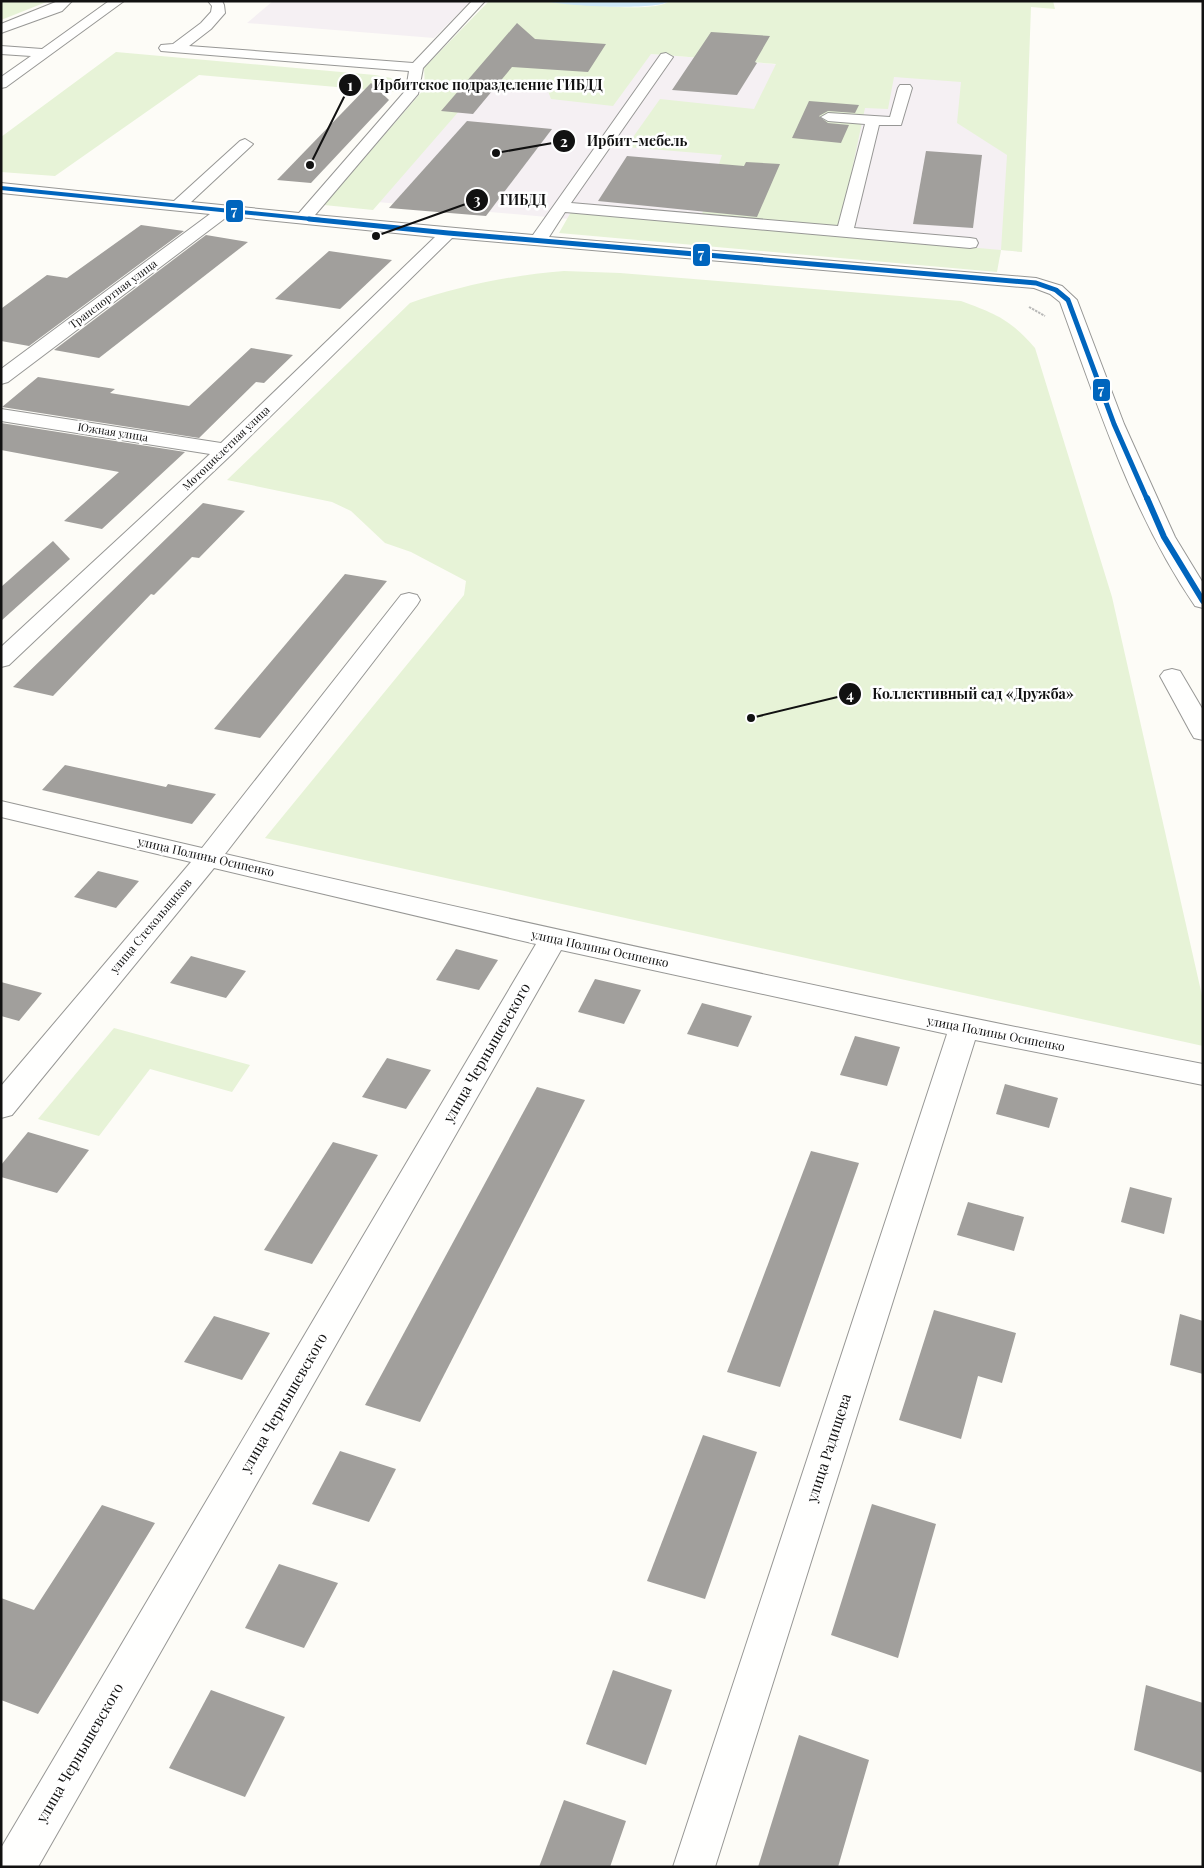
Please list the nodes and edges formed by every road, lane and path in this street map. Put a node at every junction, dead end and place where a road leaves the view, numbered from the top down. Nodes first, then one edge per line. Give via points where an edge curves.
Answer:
1 (66, 1) edge
2 (118, 1) edge
3 (214, 1) edge
4 (479, 1) edge
5 (1, 29) edge
6 (1, 50) edge
7 (44, 53) junction
8 (666, 57) dead end
9 (416, 67) junction
10 (1, 84) edge
11 (905, 88) dead end
12 (828, 118) dead end
13 (873, 120) junction
14 (245, 144) dead end
15 (1, 188) edge
16 (179, 206) junction
17 (560, 207) junction
18 (225, 210) junction
19 (302, 218) junction
20 (845, 231) junction
21 (448, 233) junction
22 (538, 241) junction
23 (970, 243) dead end
24 (1025, 305) dead end
25 (1083, 341) junction
26 (1, 378) edge
27 (1, 415) edge
28 (226, 450) junction
29 (409, 600) dead end
30 (1203, 602) edge
31 (1, 660) edge
32 (1172, 676) dead end
33 (1203, 733) edge
34 (1, 809) edge
35 (208, 857) junction
36 (553, 939) junction
37 (964, 1028) junction
38 (1203, 1075) edge
39 (1, 1108) edge
40 (14, 1867) edge
41 (694, 1867) edge

1 - 5 street
2 - 7 street
3 - 9 street via 218,5 218,13 206,26 171,49
4 - 9 street
6 - 7 street
7 - 10 street
8 - 17 street
9 - 19 street via 413,91
11 - 13 street via 896,122
12 - 13 street
13 - 20 street
14 - 16 street
15 - 16 street
16 - 18 street
17 - 20 street
17 - 22 street
18 - 19 street
18 - 26 street, Транспортная улица
19 - 21 street
20 - 23 street
21 - 22 street
21 - 28 street, Мотоциклетная улица
22 - 25 street via 1036,283 1056,290 1068,300
24 - 25 path
25 - 30 street via 1114,424 1164,537
27 - 28 street, Южная улица
28 - 31 street, Мотоциклетная улица
29 - 35 street, улица Стекольщиков
32 - 33 street
34 - 35 street, улица Полины Осипенко
35 - 36 street, улица Полины Осипенко
35 - 39 street, улица Стекольщиков
36 - 37 street, улица Полины Осипенко
36 - 40 street, улица Чернышевского
37 - 38 street, улица Полины Осипенко
37 - 41 street, улица Радищева

